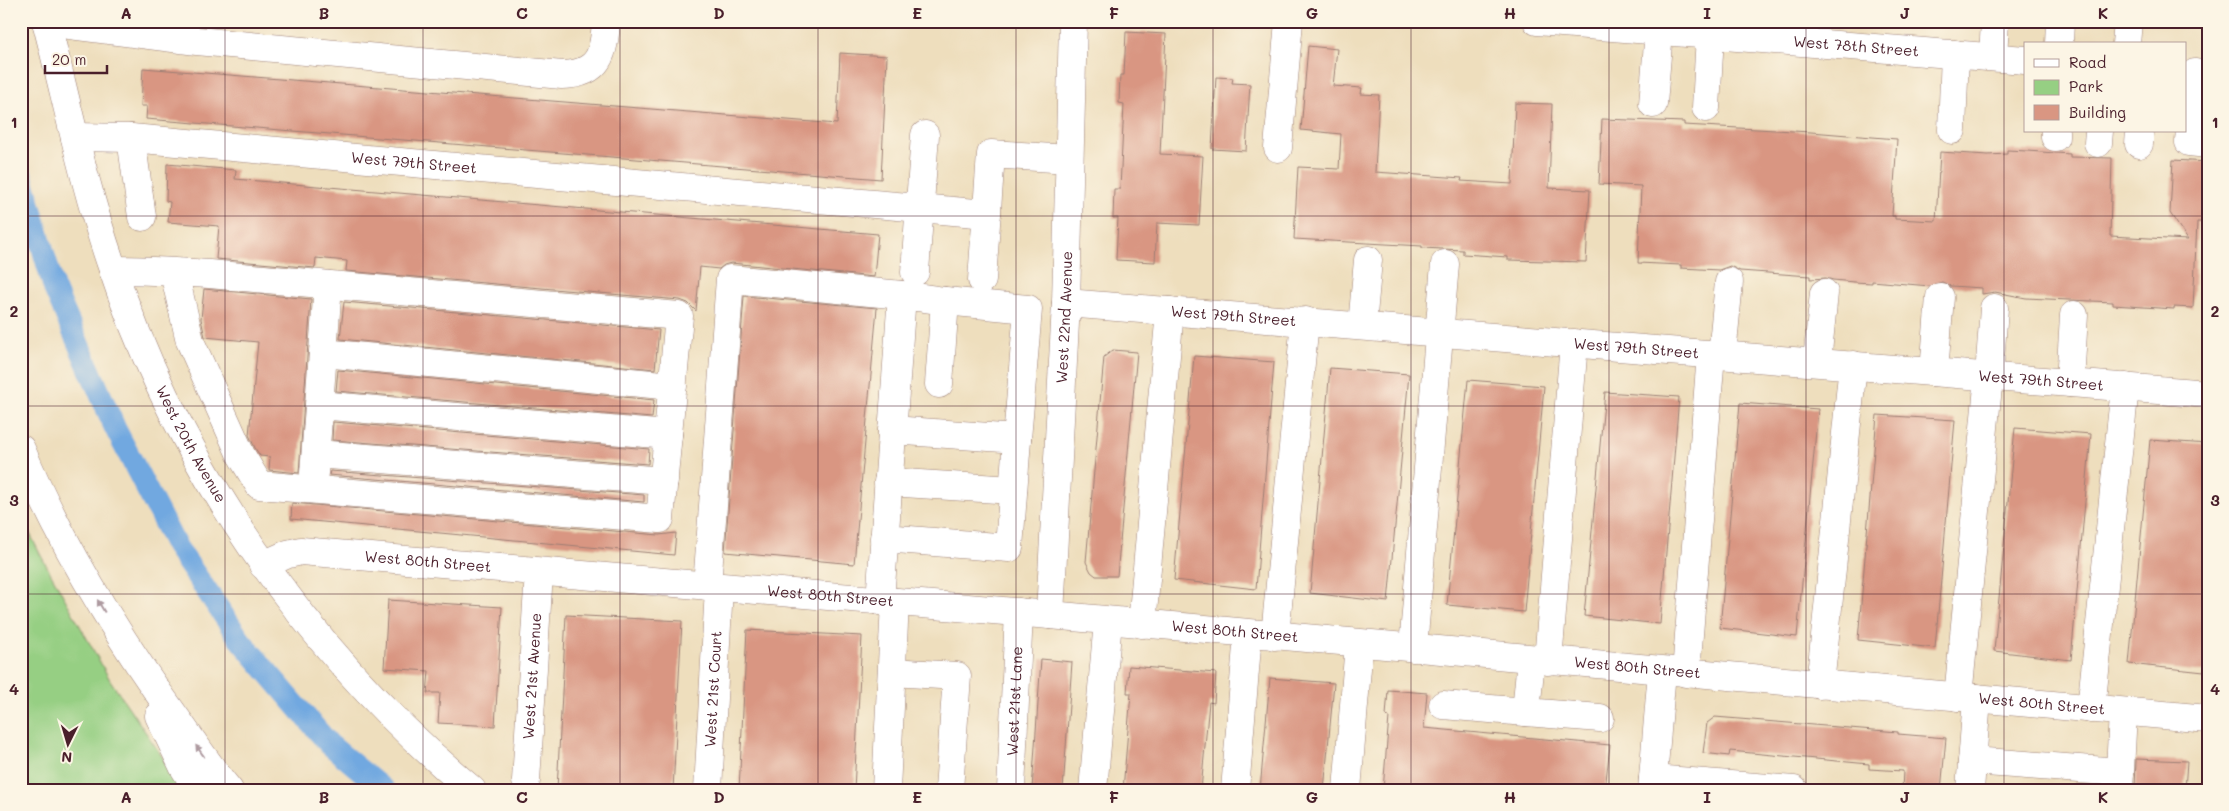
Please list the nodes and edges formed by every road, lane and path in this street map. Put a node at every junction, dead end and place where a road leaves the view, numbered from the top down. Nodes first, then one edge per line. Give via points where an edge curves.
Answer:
1 (606, 21) edge
2 (1073, 21) edge
3 (1289, 21) edge
4 (1537, 21) edge
5 (1995, 21) edge
6 (2060, 21) edge
7 (2128, 21) edge
8 (46, 22) edge
9 (1572, 23) edge
10 (1659, 31) junction
11 (1710, 35) junction
12 (2059, 42) edge
13 (2126, 42) edge
14 (1955, 54) junction
15 (1994, 57) junction
16 (2024, 60) edge
17 (2196, 73) edge
18 (1653, 104) dead end
19 (1706, 108) dead end
20 (1952, 130) dead end
21 (925, 135) dead end
22 (75, 137) junction
23 (131, 138) junction
24 (2208, 144) edge
25 (1278, 148) dead end
26 (1069, 159) junction
27 (920, 208) junction
28 (987, 214) junction
29 (142, 217) dead end
30 (1368, 260) dead end
31 (1445, 264) dead end
32 (113, 270) junction
33 (174, 272) junction
34 (982, 280) dead end
35 (1729, 282) dead end
36 (908, 284) junction
37 (328, 285) junction
38 (1824, 293) dead end
39 (1940, 297) dead end
40 (945, 301) junction
41 (1066, 303) junction
42 (1994, 308) dead end
43 (1170, 311) junction
44 (2074, 315) dead end
45 (1305, 321) junction
46 (1362, 326) junction
47 (1440, 332) junction
48 (1574, 343) junction
49 (323, 353) junction
50 (1717, 354) junction
51 (1817, 362) junction
52 (1853, 366) junction
53 (1934, 372) junction
54 (1989, 376) junction
55 (2070, 383) junction
56 (939, 384) dead end
57 (673, 386) junction
58 (2126, 387) junction
59 (2208, 394) edge
60 (320, 405) junction
61 (892, 430) junction
62 (668, 435) junction
63 (1017, 439) junction
64 (21, 449) edge
65 (316, 454) junction
66 (664, 481) junction
67 (888, 482) junction
68 (313, 490) junction
69 (1013, 490) junction
70 (884, 538) junction
71 (263, 565) junction
72 (539, 572) junction
73 (713, 587) junction
74 (887, 601) junction
75 (1019, 612) junction
76 (1050, 615) junction
77 (1108, 621) junction
78 (1142, 624) junction
79 (1262, 635) junction
80 (1359, 644) junction
81 (126, 648) junction
82 (1413, 648) junction
83 (1540, 660) junction
84 (892, 672) junction
85 (1674, 672) junction
86 (1820, 685) junction
87 (1968, 698) junction
88 (1443, 705) dead end
89 (2091, 709) junction
90 (1526, 712) junction
91 (2123, 712) junction
92 (1600, 718) dead end
93 (2208, 719) edge
94 (1972, 761) junction
95 (526, 781) dead end
96 (2119, 781) edge
97 (1653, 785) edge
98 (198, 790) edge
99 (229, 790) edge
100 (472, 790) edge
101 (708, 790) edge
102 (886, 790) edge
103 (949, 790) edge
104 (1012, 790) edge
105 (1093, 790) edge
106 (1236, 790) edge
107 (1346, 790) edge
108 (1794, 790) edge
109 (1970, 790) edge

1 - 8 main road via 605,47 600,57 593,66 573,75 197,41
2 - 26 main road, West 22nd Avenue
3 - 25 main road
4 - 9 main road, West 78th Street
5 - 15 main road
6 - 12 main road
7 - 13 main road
8 - 22 main road, West 20th Avenue
9 - 10 main road, West 78th Street
10 - 11 main road, West 78th Street
10 - 18 main road
11 - 14 main road, West 78th Street
11 - 19 main road
14 - 15 main road, West 78th Street
14 - 20 main road
15 - 16 main road, West 78th Street
17 - 24 main road via 2189,142
21 - 27 main road
22 - 23 main road, West 79th Street
22 - 32 main road, West 20th Avenue
23 - 27 main road, West 79th Street
23 - 29 main road
26 - 28 main road via 991,154
26 - 41 main road, West 22nd Avenue
27 - 28 main road, West 79th Street
27 - 36 main road
28 - 34 main road
30 - 46 main road
31 - 47 main road
32 - 33 main road
32 - 71 main road, West 20th Avenue via 141,344 171,408 210,480
33 - 37 main road
33 - 68 main road via 190,341 241,455 259,485
35 - 50 main road
36 - 40 main road
36 - 61 main road
36 - 73 main road, West 21st Court via 730,279
37 - 49 main road
37 - 57 main road via 679,316
38 - 51 main road
39 - 53 main road
40 - 56 main road
40 - 63 main road via 1028,310
41 - 43 main road, West 79th Street
41 - 76 main road, West 22nd Avenue
42 - 54 main road
43 - 45 main road, West 79th Street
43 - 78 main road
44 - 55 main road
45 - 46 main road, West 79th Street
45 - 79 main road
46 - 47 main road, West 79th Street
47 - 48 main road, West 79th Street
47 - 82 main road
48 - 50 main road, West 79th Street
48 - 83 main road
49 - 57 main road
49 - 60 main road
50 - 51 main road, West 79th Street
50 - 85 main road
51 - 52 main road, West 79th Street
52 - 53 main road, West 79th Street
52 - 86 main road
53 - 54 main road, West 79th Street
54 - 55 main road, West 79th Street
54 - 87 main road
55 - 58 main road, West 79th Street
57 - 62 main road
58 - 59 main road, West 79th Street
58 - 89 main road
60 - 62 main road
60 - 65 main road
61 - 63 main road
61 - 67 main road
62 - 66 main road
63 - 69 main road
81 -> 64 main road via 59,532
65 - 66 main road
65 - 68 main road
66 - 68 main road via 660,519
67 - 69 main road
67 - 70 main road
69 - 70 main road via 1009,548
70 - 74 main road
71 - 72 main road, West 80th Street via 301,551
71 - 100 main road, West 20th Avenue via 364,688 411,736
72 - 73 main road, West 80th Street
72 - 95 main road, West 21st Avenue
73 - 74 main road, West 80th Street
73 - 101 main road, West 21st Court
74 - 75 main road, West 80th Street
74 - 84 main road
75 - 76 main road, West 80th Street
75 - 104 main road, West 21st Lane
76 - 77 main road, West 80th Street
77 - 78 main road, West 80th Street
77 - 105 main road
78 - 79 main road, West 80th Street
79 - 80 main road, West 80th Street
79 - 106 main road
80 - 82 main road, West 80th Street
80 - 107 main road
81 - 98 main road via 183,766
99 -> 81 main road
82 - 83 main road, West 80th Street
83 - 85 main road, West 80th Street
83 - 90 main road
84 - 102 main road
84 - 103 main road via 957,676
85 - 86 main road, West 80th Street
85 - 97 main road
86 - 87 main road, West 80th Street
87 - 89 main road, West 80th Street
87 - 94 main road
88 - 90 main road
89 - 91 main road, West 80th Street
90 - 92 main road
91 - 93 main road, West 80th Street
91 - 96 main road
94 - 96 main road
94 - 109 main road
97 - 108 main road

